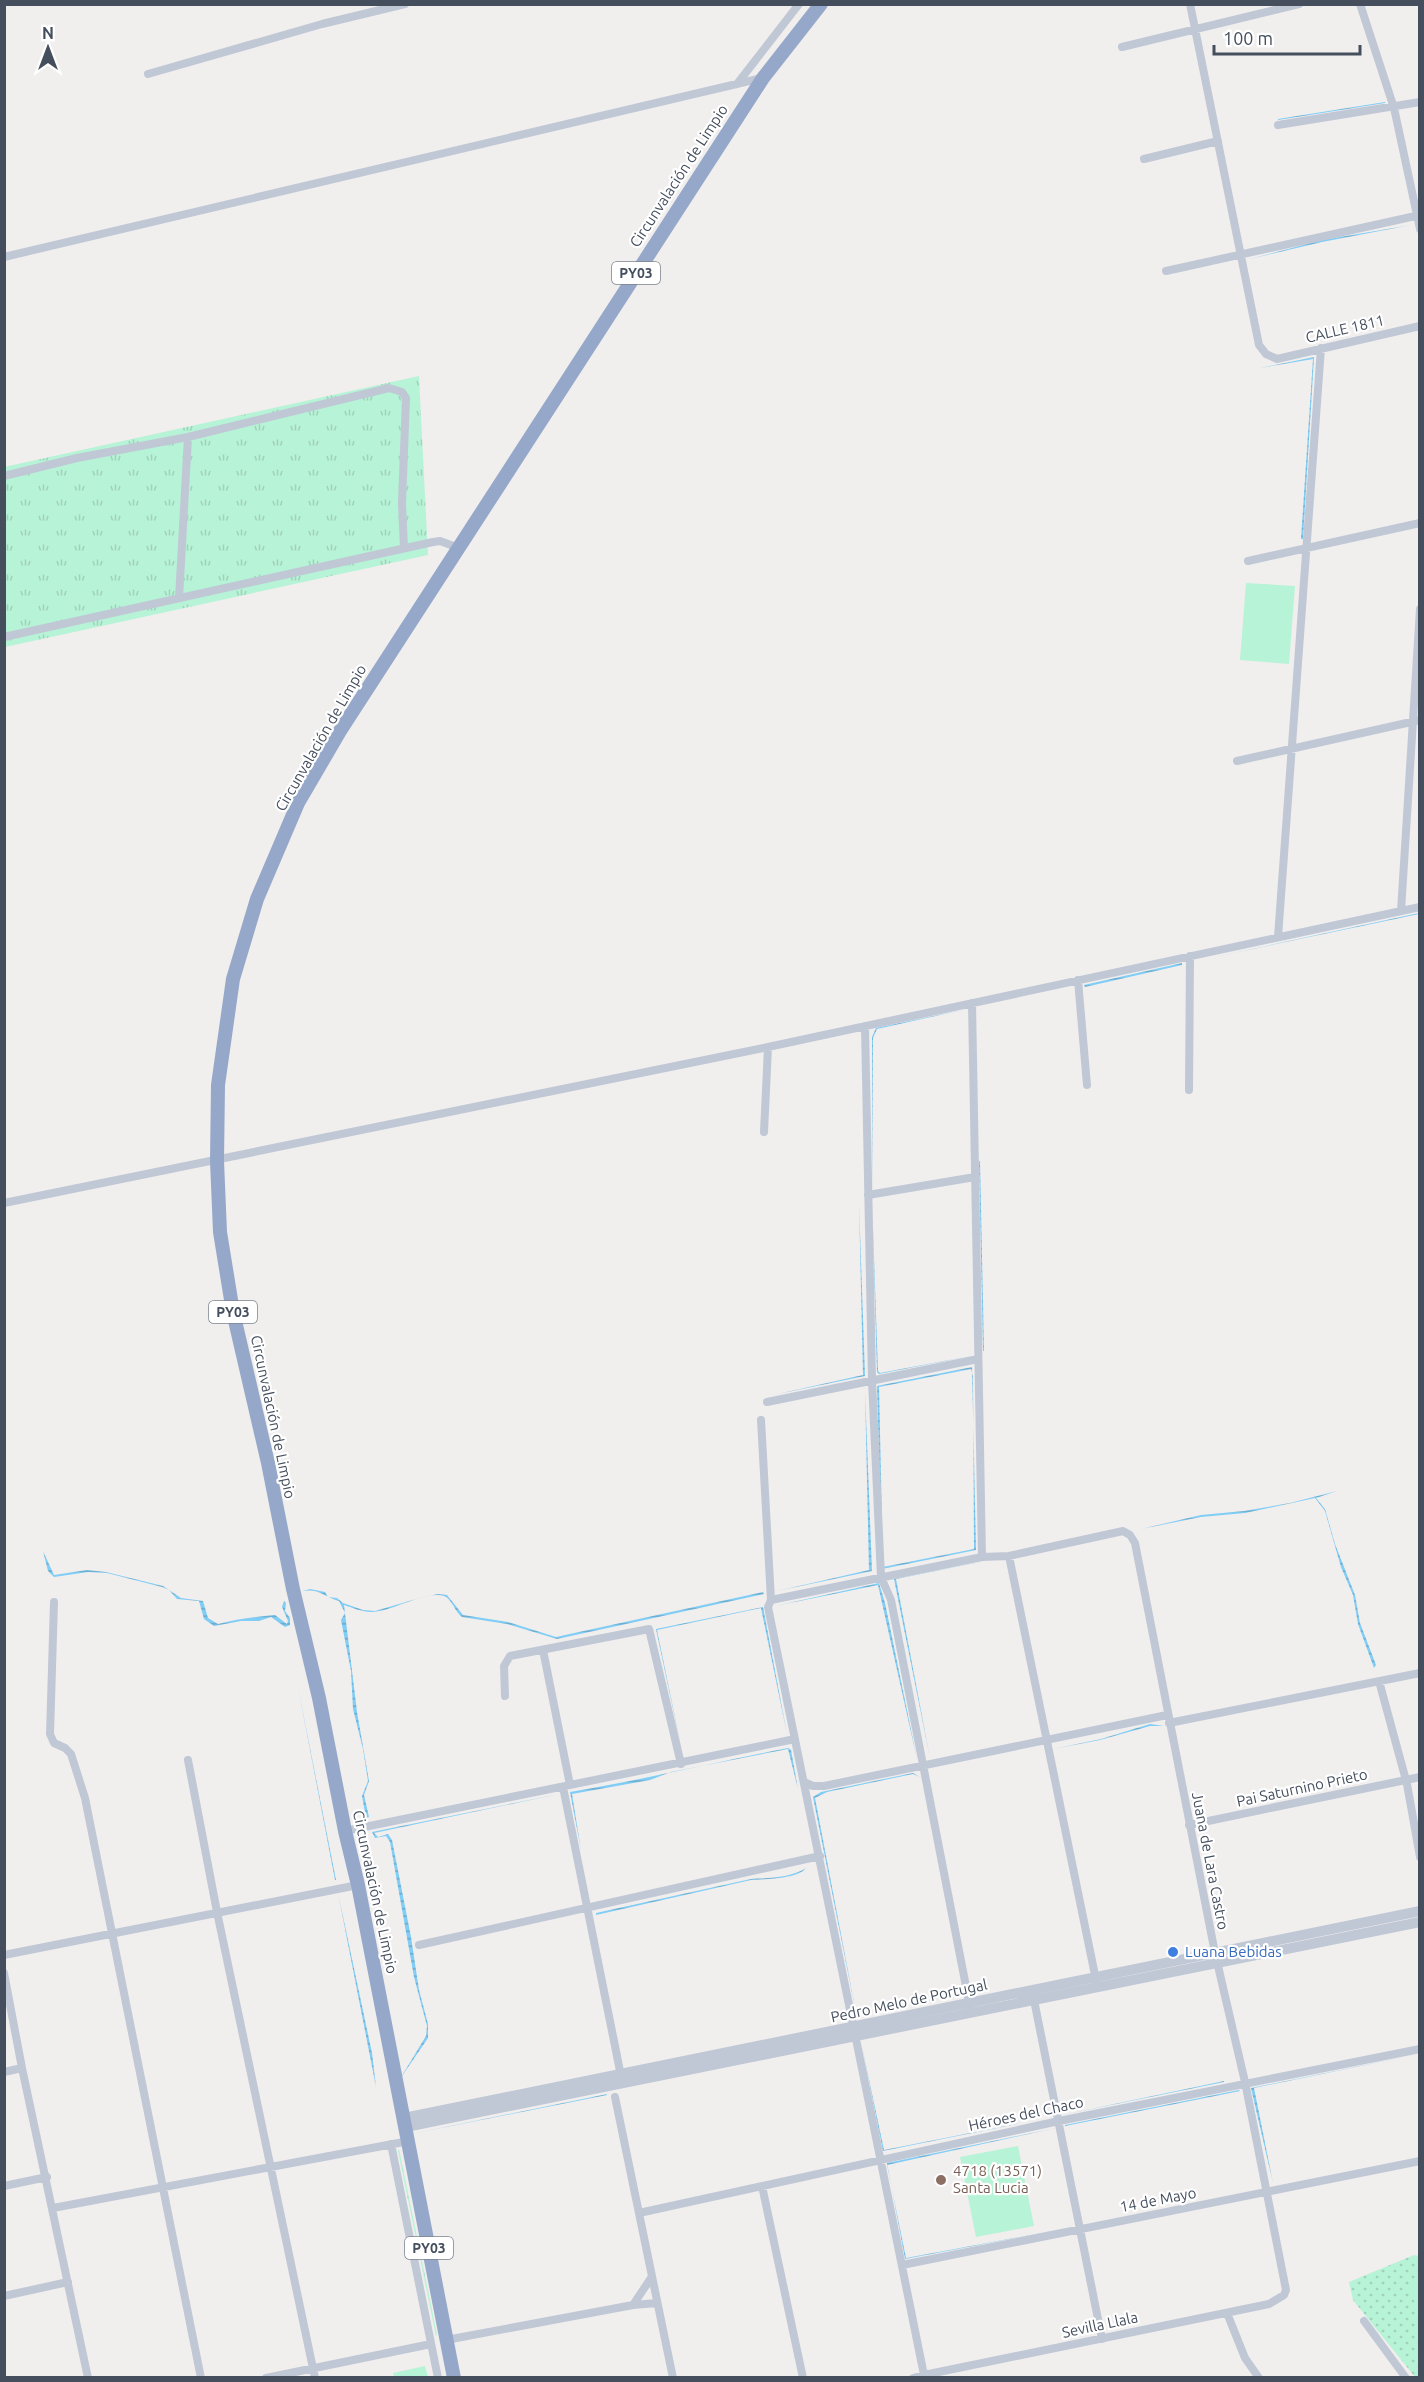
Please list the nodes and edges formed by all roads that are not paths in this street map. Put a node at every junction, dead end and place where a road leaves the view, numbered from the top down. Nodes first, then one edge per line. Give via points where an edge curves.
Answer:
1 (405, 4) edge
2 (798, 4) edge
3 (821, 4) edge
4 (1191, 4) edge
5 (1299, 4) edge
6 (1360, 4) edge
7 (1196, 31) junction
8 (1122, 47) dead end
9 (148, 74) dead end
10 (763, 78) junction
11 (736, 84) junction
12 (1419, 102) edge
13 (1394, 108) junction
14 (1278, 125) dead end
15 (1218, 141) junction
16 (1144, 159) dead end
17 (1418, 215) edge
18 (1419, 229) edge
19 (1242, 254) junction
20 (4, 257) edge
21 (1166, 271) dead end
22 (1419, 326) edge
23 (1321, 348) junction
24 (188, 437) junction
25 (4, 476) edge
26 (1419, 523) edge
27 (404, 548) junction
28 (459, 548) junction
29 (1308, 548) junction
30 (1248, 561) dead end
31 (179, 598) junction
32 (1419, 609) edge
33 (4, 637) edge
34 (1416, 720) edge
35 (1293, 748) junction
36 (1237, 761) dead end
37 (1419, 907) edge
38 (1401, 911) junction
39 (1278, 937) junction
40 (1190, 956) junction
41 (1078, 980) junction
42 (972, 1003) junction
43 (865, 1026) junction
44 (768, 1047) junction
45 (1087, 1085) dead end
46 (1189, 1090) dead end
47 (764, 1132) dead end
48 (217, 1161) junction
49 (975, 1177) junction
50 (868, 1195) junction
51 (4, 1203) edge
52 (978, 1359) junction
53 (872, 1380) junction
54 (767, 1401) dead end
55 (761, 1420) dead end
56 (1009, 1556) junction
57 (982, 1557) junction
58 (881, 1577) junction
59 (771, 1600) junction
60 (54, 1602) dead end
61 (543, 1650) junction
62 (1419, 1673) edge
63 (1379, 1681) junction
64 (505, 1696) dead end
65 (1168, 1719) junction
66 (795, 1739) junction
67 (1046, 1740) junction
68 (188, 1760) dead end
69 (681, 1764) junction
70 (924, 1765) junction
71 (1419, 1777) edge
72 (1405, 1780) junction
73 (804, 1782) junction
74 (566, 1786) junction
75 (1189, 1825) junction
76 (345, 1831) junction
77 (820, 1856) junction
78 (1419, 1857) edge
79 (358, 1885) junction
80 (588, 1909) junction
81 (1419, 1911) edge
82 (218, 1912) junction
83 (1419, 1922) edge
84 (111, 1934) junction
85 (419, 1945) dead end
86 (4, 1955) edge
87 (1216, 1958) junction
88 (4, 1973) edge
89 (1097, 1983) junction
90 (1033, 1996) junction
91 (970, 2008) junction
92 (855, 2032) junction
93 (1419, 2049) edge
94 (22, 2068) junction
95 (4, 2072) edge
96 (622, 2079) junction
97 (1245, 2082) junction
98 (615, 2097) dead end
99 (1059, 2121) junction
100 (406, 2128) junction
101 (391, 2144) junction
102 (880, 2160) junction
103 (1419, 2161) edge
104 (270, 2165) junction
105 (47, 2178) junction
106 (4, 2186) edge
107 (762, 2186) junction
108 (162, 2187) junction
109 (1266, 2192) junction
110 (53, 2208) junction
111 (639, 2213) junction
112 (1081, 2229) junction
113 (902, 2265) junction
114 (651, 2278) junction
115 (68, 2282) junction
116 (1286, 2290) joint
117 (4, 2296) edge
118 (657, 2303) junction
119 (633, 2305) junction
120 (1227, 2313) junction
121 (1364, 2321) dead end
122 (1101, 2339) junction
123 (446, 2340) junction
124 (431, 2344) junction
125 (313, 2368) junction
126 (924, 2376) edge
127 (88, 2378) edge
128 (201, 2378) edge
129 (266, 2378) edge
130 (315, 2378) edge
131 (438, 2378) edge
132 (454, 2378) edge
133 (673, 2378) edge
134 (804, 2378) edge
135 (913, 2378) edge
136 (1258, 2378) edge
137 (1406, 2378) edge

1 - 9 street
2 - 11 street
3 - 10 highway, Circunvalación de Limpio / PY03
4 - 7 street
5 - 7 street
6 - 13 street
7 - 8 street
7 - 15 street
10 - 11 street
10 - 28 highway, Circunvalación de Limpio / PY03
11 - 20 street
12 - 13 street
13 - 14 street
13 - 17 street
15 - 16 street
15 - 19 street
17 - 18 street
17 - 19 street
19 - 21 street
19 - 23 street, CALLE 1811 via 1259,345 1266,354 1277,359
22 - 23 street, CALLE 1811
23 - 29 street
24 - 25 street
24 - 27 street via 389,388 402,392 407,408
24 - 31 street
26 - 29 street
27 - 28 street via 437,541
27 - 31 street
28 - 48 highway, Circunvalación de Limpio / PY03 via 298,803 257,899 233,980 218,1085
29 - 30 street
29 - 35 street
31 - 33 street
32 - 34 street
34 - 35 street
34 - 38 street
35 - 36 street
35 - 39 street
37 - 38 street
38 - 39 street
39 - 40 street
40 - 41 street
40 - 46 street
41 - 42 street
41 - 45 street
42 - 43 street
42 - 49 street
43 - 44 street
43 - 50 street
44 - 47 street
44 - 48 street
48 - 51 street
48 - 76 highway, Circunvalación de Limpio / PY03 via 220,1232 233,1312
49 - 50 street
49 - 52 street
50 - 53 street
52 - 53 street
52 - 57 street
53 - 54 street
53 - 58 street
55 - 59 street
56 - 57 street
56 - 65 street, Juana de Lara Castro via 1113,1532 1131,1535
56 - 67 street
57 - 58 street
58 - 59 street
58 - 70 street via 891,1600
59 - 66 street via 768,1607
60 - 84 street via 50,1734 54,1743 71,1754 80,1777
61 - 64 street via 507,1658
61 - 69 street via 649,1630
61 - 74 street
62 - 63 street
63 - 65 street
63 - 72 street
65 - 67 street
65 - 75 street, Juana de Lara Castro
66 - 69 street
66 - 73 street
67 - 70 street
67 - 89 street
68 - 82 street
69 - 74 street
70 - 73 street via 824,1786
70 - 91 street
71 - 72 street, Pai Saturnino Prieto
72 - 75 street, Pai Saturnino Prieto
72 - 78 street
73 - 77 street
74 - 76 street
74 - 80 street
75 - 87 street, Juana de Lara Castro
76 - 79 highway, Circunvalación de Limpio / PY03
77 - 80 street
77 - 92 street
79 - 82 street
79 - 100 highway, Circunvalación de Limpio / PY03
80 - 85 street
80 - 96 street
81 - 87 street, Pedro Melo de Portugal
82 - 84 street
82 - 104 street
83 - 87 street, Pedro Melo de Portugal
84 - 86 street
84 - 108 street
87 - 89 street, Pedro Melo de Portugal
87 - 97 street, Juana de Lara Castro
88 - 94 street
89 - 90 street, Pedro Melo de Portugal
90 - 91 street, Pedro Melo de Portugal
90 - 99 street
91 - 92 street, Pedro Melo de Portugal
92 - 96 street, Pedro Melo de Portugal
92 - 102 street
93 - 97 street, Héroes del Chaco
94 - 95 street
94 - 105 street
96 - 100 street, Pedro Melo de Portugal
97 - 99 street, Héroes del Chaco
97 - 109 street, Juana de Lara Castro
98 - 111 street
99 - 102 street, Héroes del Chaco
99 - 112 street
100 - 101 street
100 - 123 highway, Circunvalación de Limpio / PY03
101 - 104 street
101 - 124 street
102 - 107 street, Héroes del Chaco
102 - 113 street
103 - 109 street, 14 de Mayo
104 - 108 street
104 - 125 street
105 - 106 street
105 - 110 street
107 - 111 street, Héroes del Chaco
107 - 134 street
108 - 110 street
108 - 128 street
109 - 112 street, 14 de Mayo
109 - 116 street, Juana de Lara Castro
110 - 115 street
111 - 114 street
112 - 113 street, 14 de Mayo
112 - 122 street
113 - 126 street
114 - 118 street
114 - 119 street
115 - 117 street
115 - 127 street
116 - 120 street, Sevilla Llala via 1277,2301
118 - 119 street
118 - 133 street
119 - 123 street
120 - 122 street, Sevilla Llala
120 - 136 street via 1241,2350
121 - 137 street
122 - 126 street, Sevilla Llala
123 - 132 highway, Circunvalación de Limpio / PY03
124 - 125 street
124 - 131 street
125 - 129 street
125 - 130 street
126 - 135 street, Sevilla Llala

